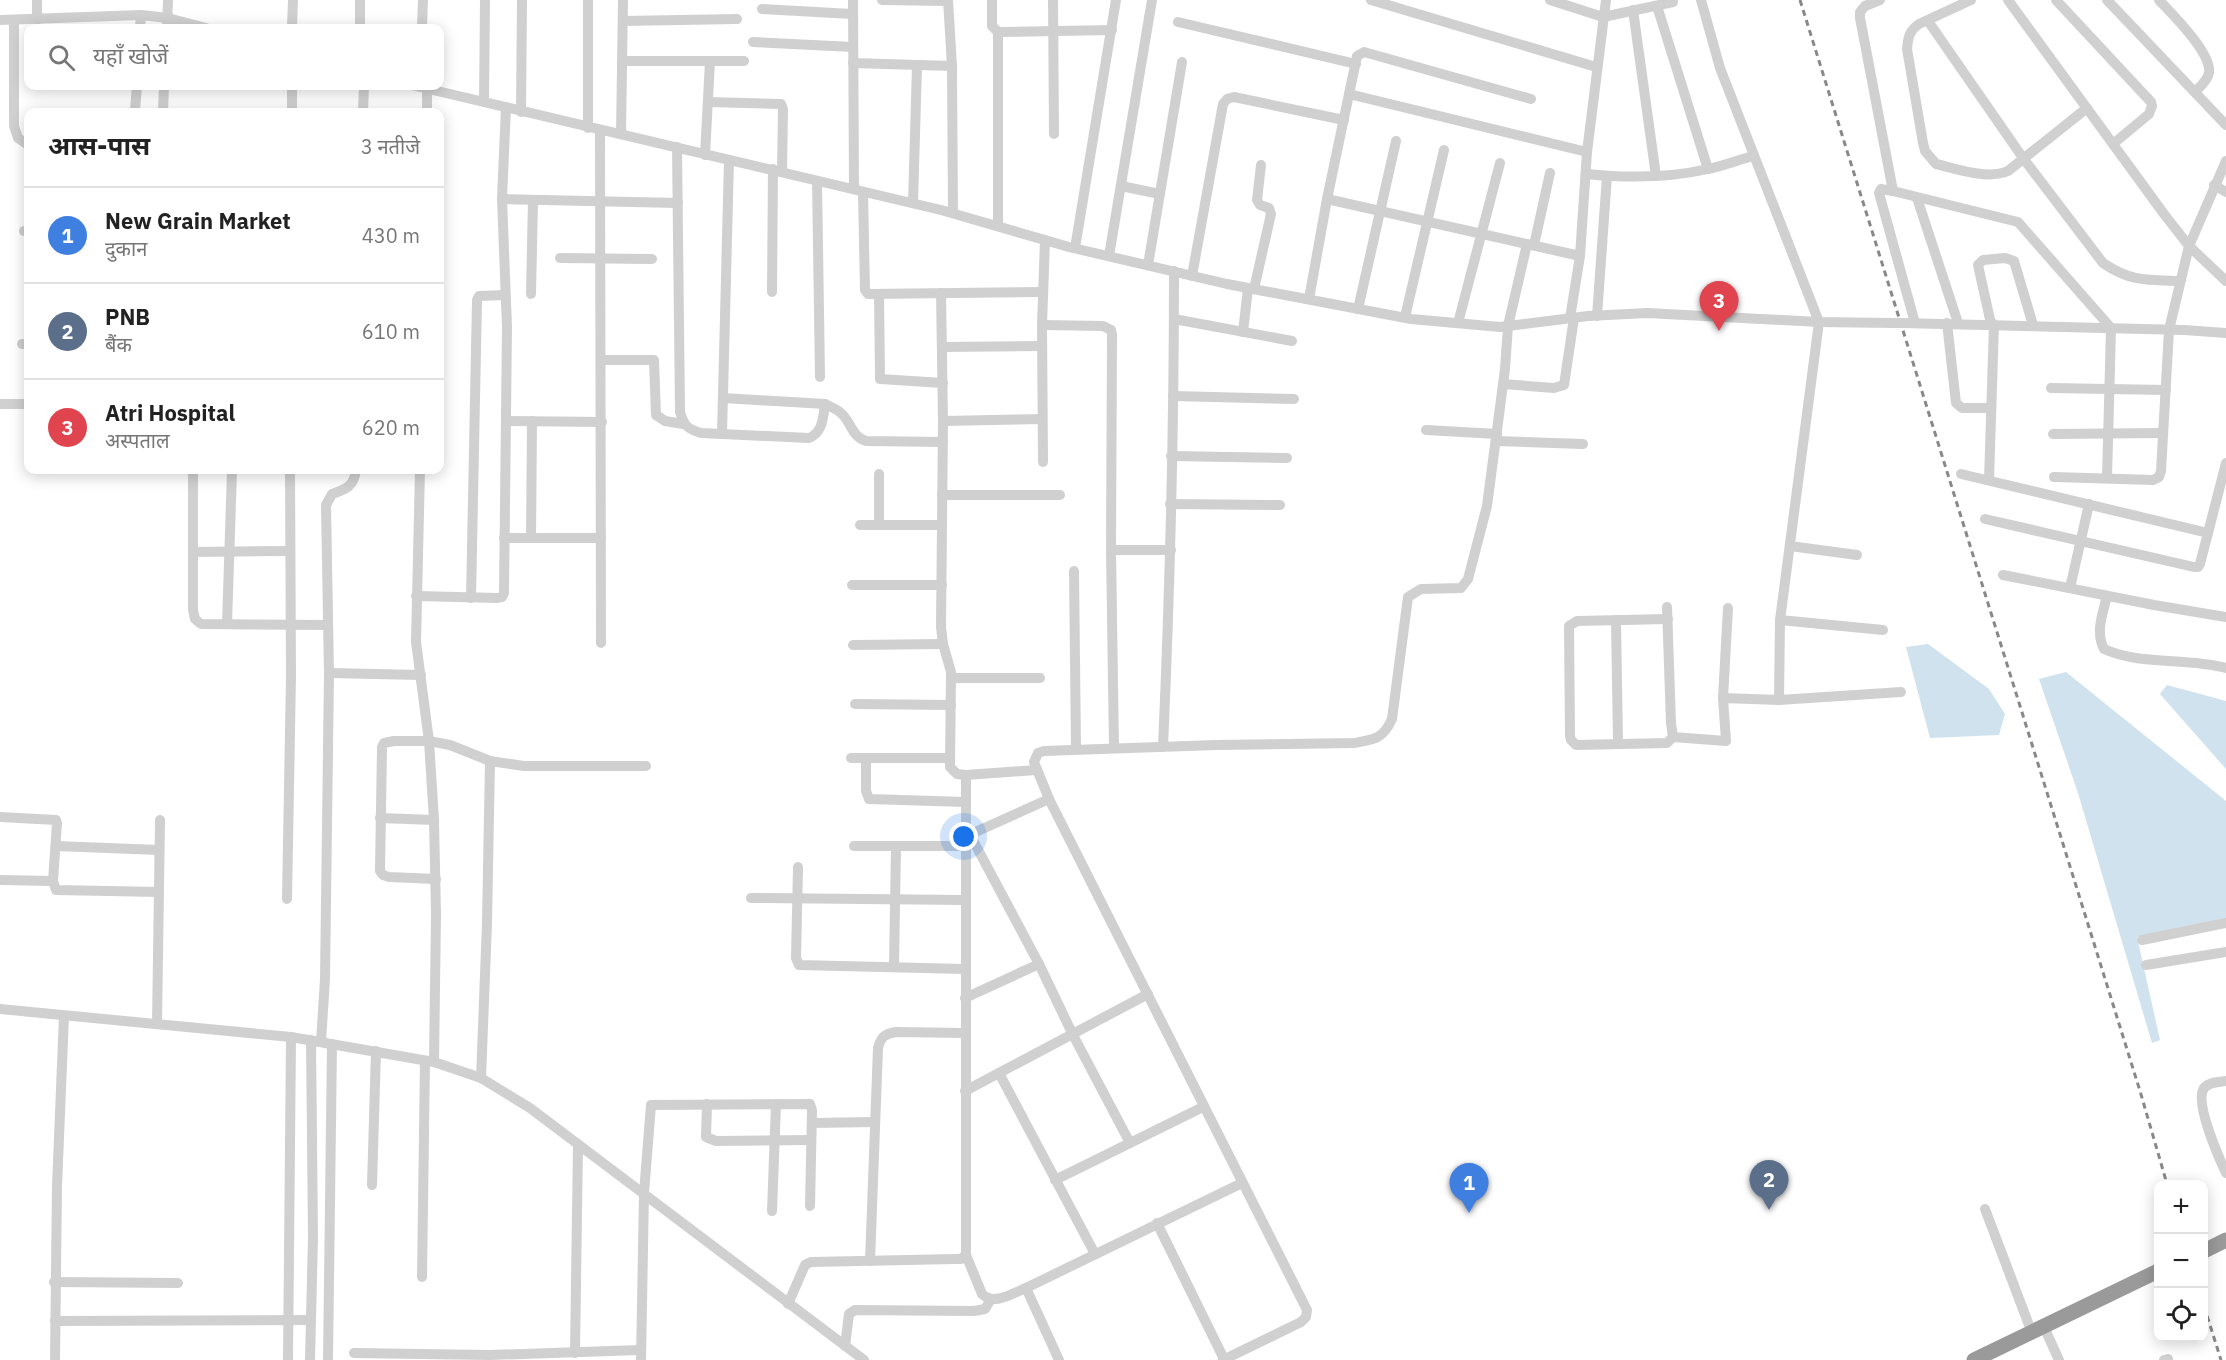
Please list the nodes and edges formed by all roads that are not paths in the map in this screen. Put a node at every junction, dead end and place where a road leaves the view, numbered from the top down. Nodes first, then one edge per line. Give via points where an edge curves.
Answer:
1 (37, 0) edge
2 (168, 0) edge
3 (293, 0) edge
4 (360, 0) edge
5 (423, 0) edge
6 (485, 0) edge
7 (522, 0) edge
8 (588, 0) edge
9 (623, 0) edge
10 (853, 0) edge
11 (882, 0) edge
12 (992, 0) edge
13 (1053, 0) edge
14 (1116, 0) edge
15 (1152, 0) edge
16 (1371, 0) edge
17 (1550, 0) edge
18 (1605, 0) edge
19 (1701, 0) edge
20 (1880, 0) edge
21 (1971, 0) edge
22 (2008, 0) edge
23 (2056, 0) edge
24 (2107, 0) edge
25 (2159, 0) edge
26 (948, 1) edge
27 (1673, 2) dead end
28 (1657, 6) junction
29 (762, 9) dead end
30 (1633, 10) junction
31 (852, 14) junction
32 (141, 15) junction
33 (1603, 17) junction
34 (737, 19) dead end
35 (0, 20) edge
36 (14, 20) junction
37 (37, 20) junction
38 (622, 21) junction
39 (1928, 21) junction
40 (1178, 22) dead end
41 (168, 23) edge
42 (140, 24) edge
43 (292, 24) edge
44 (360, 24) edge
45 (422, 24) edge
46 (1052, 30) junction
47 (1112, 30) junction
48 (998, 32) junction
49 (753, 42) dead end
50 (853, 47) junction
51 (622, 61) junction
52 (710, 61) junction
53 (744, 61) dead end
54 (1182, 62) dead end
55 (853, 63) junction
56 (1356, 64) junction
57 (917, 66) junction
58 (952, 66) junction
59 (1596, 67) junction
60 (137, 90) edge
61 (164, 90) edge
62 (292, 90) edge
63 (364, 90) edge
64 (422, 90) edge
65 (437, 90) edge
66 (2195, 92) junction
67 (1349, 94) junction
68 (1531, 99) dead end
69 (484, 102) junction
70 (708, 102) junction
71 (506, 107) junction
72 (135, 108) edge
73 (163, 108) edge
74 (292, 108) edge
75 (363, 108) edge
76 (426, 108) edge
77 (2087, 108) junction
78 (521, 112) junction
79 (1344, 120) junction
80 (2226, 125) edge
81 (588, 128) junction
82 (600, 130) junction
83 (621, 134) junction
84 (1054, 134) dead end
85 (1396, 141) dead end
86 (24, 143) edge
87 (2113, 144) junction
88 (677, 147) junction
89 (1444, 150) dead end
90 (1587, 152) junction
91 (705, 155) junction
92 (1753, 156) junction
93 (2023, 158) junction
94 (729, 160) junction
95 (2226, 161) edge
96 (1500, 163) dead end
97 (1261, 165) dead end
98 (1708, 169) junction
99 (778, 171) junction
100 (1550, 173) dead end
101 (1586, 174) junction
102 (1607, 176) junction
103 (1656, 176) junction
104 (817, 181) junction
105 (2214, 185) junction
106 (1121, 186) junction
107 (858, 191) junction
108 (1893, 191) junction
109 (2226, 192) edge
110 (1160, 194) junction
111 (1917, 198) junction
112 (502, 199) junction
113 (1327, 199) junction
114 (533, 200) junction
115 (601, 202) junction
116 (678, 203) junction
117 (914, 203) junction
118 (1380, 210) junction
119 (953, 213) junction
120 (1427, 221) junction
121 (998, 226) junction
122 (1482, 233) junction
123 (1045, 240) junction
124 (1531, 245) junction
125 (2189, 246) junction
126 (1075, 248) junction
127 (1109, 256) junction
128 (1580, 256) junction
129 (560, 258) dead end
130 (601, 259) junction
131 (652, 259) dead end
132 (1148, 266) junction
133 (1174, 271) junction
134 (1192, 276) junction
135 (2180, 281) junction
136 (2226, 281) edge
137 (1251, 289) junction
138 (772, 292) dead end
139 (1042, 292) junction
140 (941, 293) junction
141 (531, 294) dead end
142 (879, 294) junction
143 (505, 295) junction
144 (1309, 300) junction
145 (1358, 309) junction
146 (1597, 316) junction
147 (1405, 317) junction
148 (1572, 318) junction
149 (1174, 319) junction
150 (1819, 322) junction
151 (1458, 323) junction
152 (1915, 323) junction
153 (1952, 323) junction
154 (1992, 324) junction
155 (1042, 325) junction
156 (2033, 325) junction
157 (1508, 326) junction
158 (2111, 328) junction
159 (2169, 330) junction
160 (1243, 332) junction
161 (2226, 333) edge
162 (1292, 341) dead end
163 (1042, 346) junction
164 (943, 347) junction
165 (602, 360) junction
166 (820, 377) dead end
167 (943, 382) junction
168 (1503, 384) junction
169 (2051, 388) dead end
170 (2109, 389) junction
171 (2166, 390) junction
172 (1173, 396) junction
173 (723, 398) junction
174 (1294, 399) dead end
175 (0, 404) edge
176 (24, 404) edge
177 (825, 404) junction
178 (1991, 408) junction
179 (1042, 419) junction
180 (506, 421) junction
181 (532, 422) junction
182 (602, 422) junction
183 (943, 422) junction
184 (683, 424) junction
185 (1426, 430) dead end
186 (2108, 433) junction
187 (2163, 433) junction
188 (722, 434) junction
189 (2053, 434) dead end
190 (1497, 438) junction
191 (943, 441) junction
192 (1583, 444) dead end
193 (1171, 456) junction
194 (1287, 458) dead end
195 (1043, 462) dead end
196 (2226, 462) edge
197 (193, 474) edge
198 (232, 474) edge
199 (290, 474) edge
200 (355, 474) edge
201 (420, 474) edge
202 (879, 474) dead end
203 (1961, 474) dead end
204 (2054, 477) dead end
205 (2107, 478) junction
206 (1989, 480) junction
207 (942, 495) junction
208 (1060, 495) dead end
209 (1170, 504) junction
210 (2089, 504) junction
211 (1280, 506) dead end
212 (1985, 519) dead end
213 (860, 525) dead end
214 (879, 525) junction
215 (941, 525) junction
216 (2208, 533) junction
217 (504, 538) junction
218 (531, 538) junction
219 (602, 538) junction
220 (2080, 541) junction
221 (1790, 546) junction
222 (1111, 550) junction
223 (1172, 550) junction
224 (290, 551) junction
225 (193, 552) junction
226 (230, 552) junction
227 (1857, 555) dead end
228 (1074, 571) dead end
229 (2003, 575) dead end
230 (852, 585) dead end
231 (942, 585) junction
232 (2070, 588) junction
233 (416, 596) junction
234 (2107, 596) junction
235 (471, 598) junction
236 (1667, 607) dead end
237 (1728, 608) dead end
238 (2226, 617) edge
239 (1668, 619) junction
240 (1616, 620) junction
241 (1780, 620) junction
242 (227, 624) junction
243 (291, 625) junction
244 (328, 625) junction
245 (1882, 630) dead end
246 (601, 643) dead end
247 (943, 644) junction
248 (854, 645) dead end
249 (2226, 668) edge
250 (329, 673) junction
251 (421, 675) junction
252 (951, 678) junction
253 (1040, 678) dead end
254 (1901, 692) dead end
255 (1724, 698) junction
256 (1779, 700) junction
257 (855, 704) dead end
258 (951, 705) junction
259 (1673, 737) junction
260 (429, 741) junction
261 (1618, 744) junction
262 (1163, 747) junction
263 (1114, 748) junction
264 (1076, 749) junction
265 (851, 758) dead end
266 (866, 758) junction
267 (950, 758) junction
268 (490, 761) junction
269 (646, 766) dead end
270 (1036, 770) junction
271 (966, 775) junction
272 (1049, 799) junction
273 (966, 802) junction
274 (0, 817) edge
275 (380, 818) junction
276 (160, 820) dead end
277 (434, 820) junction
278 (968, 831) junction
279 (56, 846) junction
280 (854, 846) dead end
281 (896, 846) junction
282 (966, 846) junction
283 (159, 849) junction
284 (798, 867) dead end
285 (436, 879) junction
286 (0, 880) edge
287 (53, 881) junction
288 (159, 892) junction
289 (751, 898) dead end
290 (287, 899) dead end
291 (797, 900) junction
292 (965, 900) junction
293 (894, 901) junction
294 (2226, 922) edge
295 (2142, 940) dead end
296 (2226, 952) edge
297 (1039, 964) junction
298 (2146, 965) dead end
299 (894, 967) junction
300 (965, 969) junction
301 (1148, 994) junction
302 (965, 998) junction
303 (0, 1009) edge
304 (64, 1016) junction
305 (157, 1024) junction
306 (966, 1033) junction
307 (1073, 1035) junction
308 (291, 1037) junction
309 (321, 1042) junction
310 (376, 1052) junction
311 (429, 1061) junction
312 (999, 1073) junction
313 (481, 1078) junction
314 (2226, 1081) edge
315 (965, 1091) junction
316 (331, 1103) junction
317 (311, 1104) junction
318 (707, 1104) junction
319 (776, 1104) junction
320 (1203, 1107) junction
321 (875, 1122) junction
322 (812, 1123) junction
323 (811, 1140) junction
324 (775, 1141) junction
325 (1130, 1143) junction
326 (2226, 1143) edge
327 (579, 1144) junction
328 (2215, 1147) junction
329 (2226, 1173) edge
330 (1055, 1180) junction
331 (1242, 1183) junction
332 (372, 1185) dead end
333 (644, 1193) junction
334 (810, 1206) dead end
335 (1985, 1209) dead end
336 (772, 1211) dead end
337 (1157, 1223) junction
338 (2226, 1240) edge
339 (2208, 1249) edge
340 (1095, 1254) junction
341 (966, 1255) junction
342 (870, 1261) junction
343 (2154, 1274) edge
344 (422, 1277) dead end
345 (54, 1282) junction
346 (178, 1283) dead end
347 (1026, 1288) junction
348 (991, 1299) junction
349 (788, 1304) junction
350 (311, 1320) junction
351 (55, 1321) junction
352 (289, 1321) junction
353 (2038, 1330) junction
354 (845, 1346) junction
355 (354, 1353) dead end
356 (575, 1353) junction
357 (640, 1355) edge
358 (55, 1360) edge
359 (288, 1360) edge
360 (310, 1360) edge
361 (328, 1360) edge
362 (864, 1360) edge
363 (1059, 1360) edge
364 (1223, 1360) edge
365 (1974, 1360) edge
366 (2059, 1360) edge

1 - 37 street
2 - 41 street
3 - 43 street
4 - 44 street
5 - 45 street
6 - 69 street
7 - 78 street
8 - 81 street
9 - 38 street
10 - 31 street
11 - 26 street
12 - 48 street via 992,26
13 - 46 street
14 - 47 street
15 - 106 street
16 - 59 street
17 - 33 street
18 - 33 street
19 - 92 street via 1720,68
20 - 108 street via 1865,6 1860,18
21 - 39 street
22 - 77 street
23 - 87 street via 2151,102 2149,114
24 - 66 street
25 - 66 street via 2190,33 2206,62 2208,76
26 - 58 street
27 - 28 street
28 - 30 street
28 - 98 street
29 - 31 street
30 - 33 street
30 - 103 street
31 - 50 street
32 - 37 street
32 - 41 street
32 - 42 street
33 - 59 street
34 - 38 street
35 - 36 street
36 - 37 street
36 - 86 street via 14,126
38 - 51 street
39 - 93 street
39 - 93 street via 1912,28 1907,49 1929,158 1936,164 1987,175 2008,171
40 - 56 street
46 - 47 street
46 - 48 street
46 - 84 street
47 - 126 street
48 - 121 street
49 - 50 street
50 - 55 street
51 - 52 street
51 - 83 street
52 - 53 street
52 - 70 street
54 - 110 street
55 - 57 street
55 - 107 street
56 - 67 street
56 - 68 street via 1357,56 1364,52
57 - 58 street
57 - 117 street
58 - 119 street
59 - 90 street
60 - 72 street
61 - 73 street
62 - 74 street
63 - 75 street
64 - 76 street
65 - 69 street
66 - 80 street
67 - 79 street
67 - 90 street
69 - 71 street
70 - 91 street
70 - 99 street via 781,104
71 - 78 street
71 - 112 street
77 - 87 street
77 - 93 street
78 - 81 street
79 - 113 street
79 - 134 street via 1234,97 1227,99
81 - 82 street
82 - 83 street
82 - 115 street
83 - 88 street
85 - 118 street
87 - 125 street
88 - 91 street
88 - 116 street
89 - 120 street
90 - 101 street
91 - 94 street
92 - 98 street
92 - 150 street
93 - 135 street via 2103,263 2119,274 2138,279
94 - 99 street
94 - 173 street
95 - 105 street
96 - 122 street
97 - 137 street via 1257,200 1271,214
98 - 103 street
99 - 104 street
99 - 138 street
100 - 124 street
101 - 102 street
101 - 128 street
102 - 103 street
102 - 146 street
104 - 107 street
104 - 166 street
105 - 109 street
105 - 125 street
106 - 110 street
106 - 127 street
107 - 117 street
107 - 142 street via 865,290 868,294
108 - 111 street
108 - 152 street via 1880,190 1880,196
110 - 132 street
111 - 153 street
111 - 158 street via 2018,222
112 - 114 street
112 - 143 street
113 - 118 street
113 - 144 street
114 - 115 street
114 - 141 street
115 - 116 street
115 - 130 street
116 - 184 street
117 - 119 street
118 - 120 street
118 - 145 street
119 - 121 street
120 - 122 street
120 - 147 street
121 - 123 street
122 - 124 street
122 - 151 street
123 - 126 street
123 - 139 street
124 - 128 street
124 - 157 street
125 - 135 street
125 - 136 street
126 - 127 street
127 - 132 street
128 - 148 street
129 - 130 street
130 - 131 street
130 - 165 street
132 - 133 street
133 - 134 street
133 - 149 street
134 - 137 street
135 - 159 street
137 - 144 street
137 - 160 street
139 - 140 street
139 - 155 street
140 - 142 street
140 - 164 street
142 - 167 street via 880,379
143 - 180 street
143 - 235 street via 484,294 477,300
144 - 145 street
145 - 147 street
146 - 148 street
146 - 150 street via 1647,313
147 - 151 street
148 - 157 street
148 - 168 street via 1564,384 1554,388
149 - 160 street
149 - 172 street
150 - 152 street, bridge
150 - 221 street
151 - 157 street
152 - 153 street
153 - 154 street
153 - 178 street via 1956,403 1962,408
154 - 156 street
154 - 156 street via 1978,265 1983,260 2010,258
154 - 178 street
155 - 163 street
155 - 222 street via 1103,326 1111,330
156 - 158 street
157 - 168 street
158 - 159 street
158 - 170 street
159 - 161 street
159 - 171 street
160 - 162 street
163 - 164 street
163 - 179 street
164 - 167 street
165 - 182 street
165 - 184 street via 654,360 656,415
167 - 183 street
168 - 190 street
169 - 170 street
170 - 171 street
170 - 186 street
171 - 187 street
172 - 174 street
172 - 193 street
173 - 177 street
173 - 188 street
175 - 176 street
177 - 188 street via 820,430 809,438
177 - 191 street via 845,416 858,438 866,441
178 - 206 street
179 - 183 street
179 - 195 street
180 - 181 street
180 - 217 street
181 - 182 street
181 - 218 street
182 - 219 street
183 - 191 street
184 - 188 street via 701,433
185 - 190 street
186 - 187 street
186 - 189 street
186 - 205 street
187 - 205 street via 2159,477
190 - 192 street
190 - 262 street via 1487,506 1466,585 1421,589 1408,597 1392,719 1386,732 1374,740 1354,743
191 - 207 street
193 - 194 street
193 - 209 street
196 - 216 street
197 - 225 street
198 - 226 street
199 - 224 street
200 - 244 street via 351,485 332,494 326,505
201 - 233 street
202 - 214 street
203 - 206 street
204 - 205 street
206 - 210 street
207 - 208 street
207 - 215 street
209 - 211 street
209 - 223 street
210 - 216 street
210 - 220 street
212 - 220 street
213 - 214 street
214 - 215 street
215 - 231 street
216 - 220 street via 2200,564 2194,567
217 - 218 street
217 - 235 street via 502,597
218 - 219 street
219 - 246 street
220 - 232 street
221 - 227 street
221 - 241 street
222 - 223 street
222 - 263 street
223 - 262 street
224 - 226 street
224 - 243 street
225 - 226 street
225 - 242 street via 195,619 201,624
226 - 242 street
228 - 264 street
229 - 232 street
230 - 231 street
231 - 247 street
232 - 234 street
233 - 235 street
233 - 251 street
234 - 238 street
234 - 249 street via 2099,630 2104,648 2134,658
236 - 239 street
237 - 255 street
239 - 240 street
239 - 259 street
240 - 261 street
240 - 261 street via 1577,621 1569,626 1570,740 1575,745
241 - 245 street
241 - 256 street
242 - 243 street
243 - 244 street
243 - 290 street
244 - 250 street
247 - 248 street
247 - 252 street
250 - 251 street
250 - 309 street
251 - 260 street
252 - 253 street
252 - 258 street
254 - 256 street
255 - 256 street
255 - 259 street via 1726,741
257 - 258 street
258 - 267 street
259 - 261 street via 1667,743
260 - 268 street
260 - 275 street via 384,743
260 - 277 street
262 - 263 street
263 - 264 street
264 - 270 street via 1038,753
265 - 266 street
266 - 267 street
266 - 273 street via 869,799
267 - 271 street via 953,771
268 - 269 street via 524,766
268 - 313 street
270 - 271 street
270 - 272 street
271 - 273 street
272 - 278 street
272 - 301 street
273 - 278 street
274 - 279 street via 56,820
275 - 277 street
275 - 285 street via 379,865 383,875
276 - 283 street
277 - 285 street
278 - 282 street
278 - 297 street
279 - 283 street
279 - 287 street
280 - 281 street
281 - 282 street
281 - 293 street
282 - 292 street
283 - 288 street
284 - 291 street
285 - 311 street
286 - 287 street
287 - 288 street via 61,891
288 - 305 street
289 - 291 street
291 - 293 street
291 - 299 street via 799,965
292 - 293 street
292 - 300 street
293 - 299 street
294 - 295 street
296 - 298 street
297 - 302 street
297 - 307 street
299 - 300 street
300 - 302 street
301 - 307 street
301 - 320 street
302 - 306 street
303 - 304 street
304 - 305 street
304 - 345 street
305 - 308 street
306 - 315 street
306 - 321 street via 886,1034 880,1039
307 - 312 street
307 - 325 street
308 - 309 street
308 - 352 street
309 - 310 street
309 - 316 street
309 - 317 street
310 - 311 street
310 - 332 street
311 - 313 street
311 - 344 street
312 - 315 street
312 - 330 street
313 - 327 street
314 - 328 street via 2208,1084 2201,1098
315 - 341 street
316 - 317 street
316 - 361 street
317 - 350 street
318 - 319 street
318 - 324 street via 709,1139
318 - 333 street via 651,1105
319 - 322 street via 810,1104
319 - 324 street
320 - 325 street
320 - 331 street
321 - 322 street
321 - 342 street
322 - 323 street
323 - 324 street
323 - 334 street
324 - 336 street
325 - 330 street
326 - 328 street
327 - 333 street
327 - 356 street
328 - 329 street
330 - 340 street
331 - 337 street
331 - 364 street via 1304,1304 1306,1317
333 - 349 street
333 - 357 street
335 - 353 street
337 - 340 street
337 - 364 street
338 - 339 highway
340 - 347 street
341 - 342 street via 962,1259
341 - 348 street via 977,1287
342 - 349 street via 805,1265
343 - 353 highway
345 - 346 street
345 - 351 street
347 - 348 street
347 - 363 street
348 - 354 street via 985,1309 974,1311 855,1310 849,1314
349 - 354 street
350 - 352 street
350 - 360 street
351 - 352 street
351 - 358 street
352 - 359 street
353 - 365 highway
353 - 366 street
354 - 362 street
355 - 356 street
356 - 357 street

